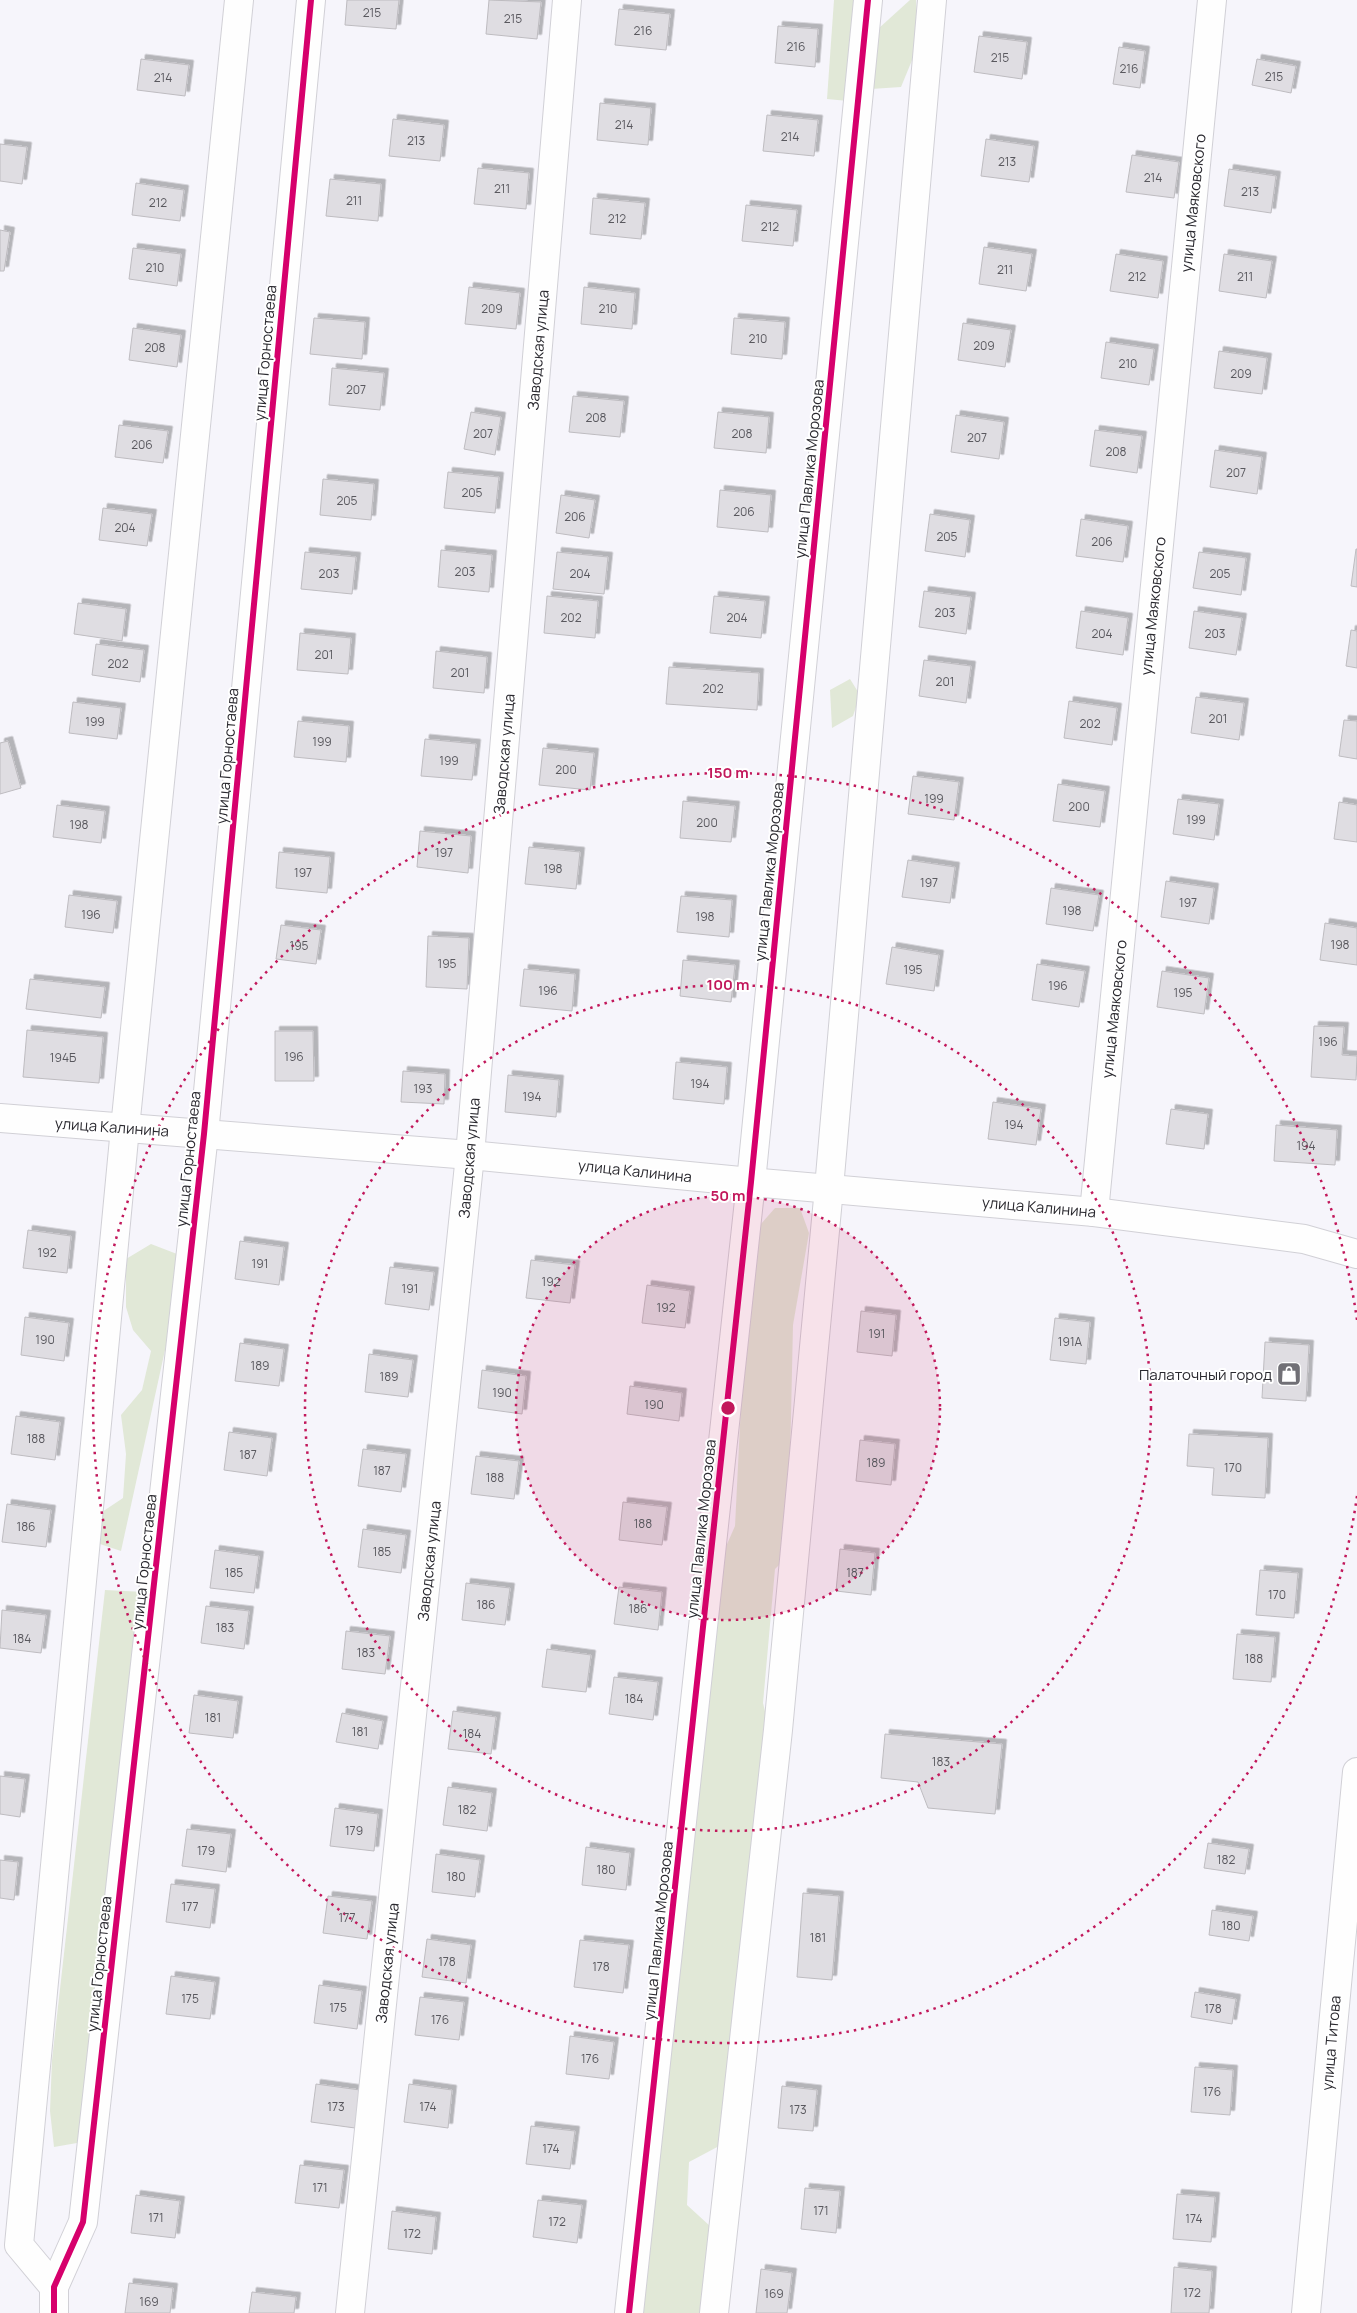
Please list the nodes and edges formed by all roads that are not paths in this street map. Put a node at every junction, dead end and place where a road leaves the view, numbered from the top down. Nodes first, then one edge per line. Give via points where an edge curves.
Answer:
1 (239, 0) edge
2 (311, 0) edge
3 (567, 0) edge
4 (868, 0) edge
5 (932, 0) edge
6 (1212, 0) edge
7 (0, 1118) edge
8 (125, 1128) junction
9 (204, 1134) junction
10 (470, 1155) junction
11 (751, 1182) junction
12 (828, 1188) junction
13 (1094, 1212) junction
14 (1357, 1254) edge
15 (1357, 1772) edge
16 (54, 2300) edge
17 (350, 2313) edge
18 (629, 2313) edge
19 (714, 2313) edge
20 (1306, 2313) edge

1 - 8 street, улица Горностаева
2 - 9 street, улица Горностаева
3 - 10 street, Заводская улица
4 - 11 street, улица Павлика Морозова
5 - 12 street
6 - 13 street, улица Маяковского
7 - 8 street, улица Калинина
8 - 9 street, улица Калинина
8 - 16 street, улица Горностаева via 19,2245
9 - 10 street, улица Калинина
9 - 16 street, улица Горностаева via 83,2222
10 - 11 street, улица Калинина
10 - 17 street, Заводская улица
11 - 12 street, улица Калинина
11 - 18 street, улица Павлика Морозова
12 - 13 street, улица Калинина
12 - 19 street via 778,1730
13 - 14 street, улица Калинина via 1304,1239
15 - 20 street, улица Титова

